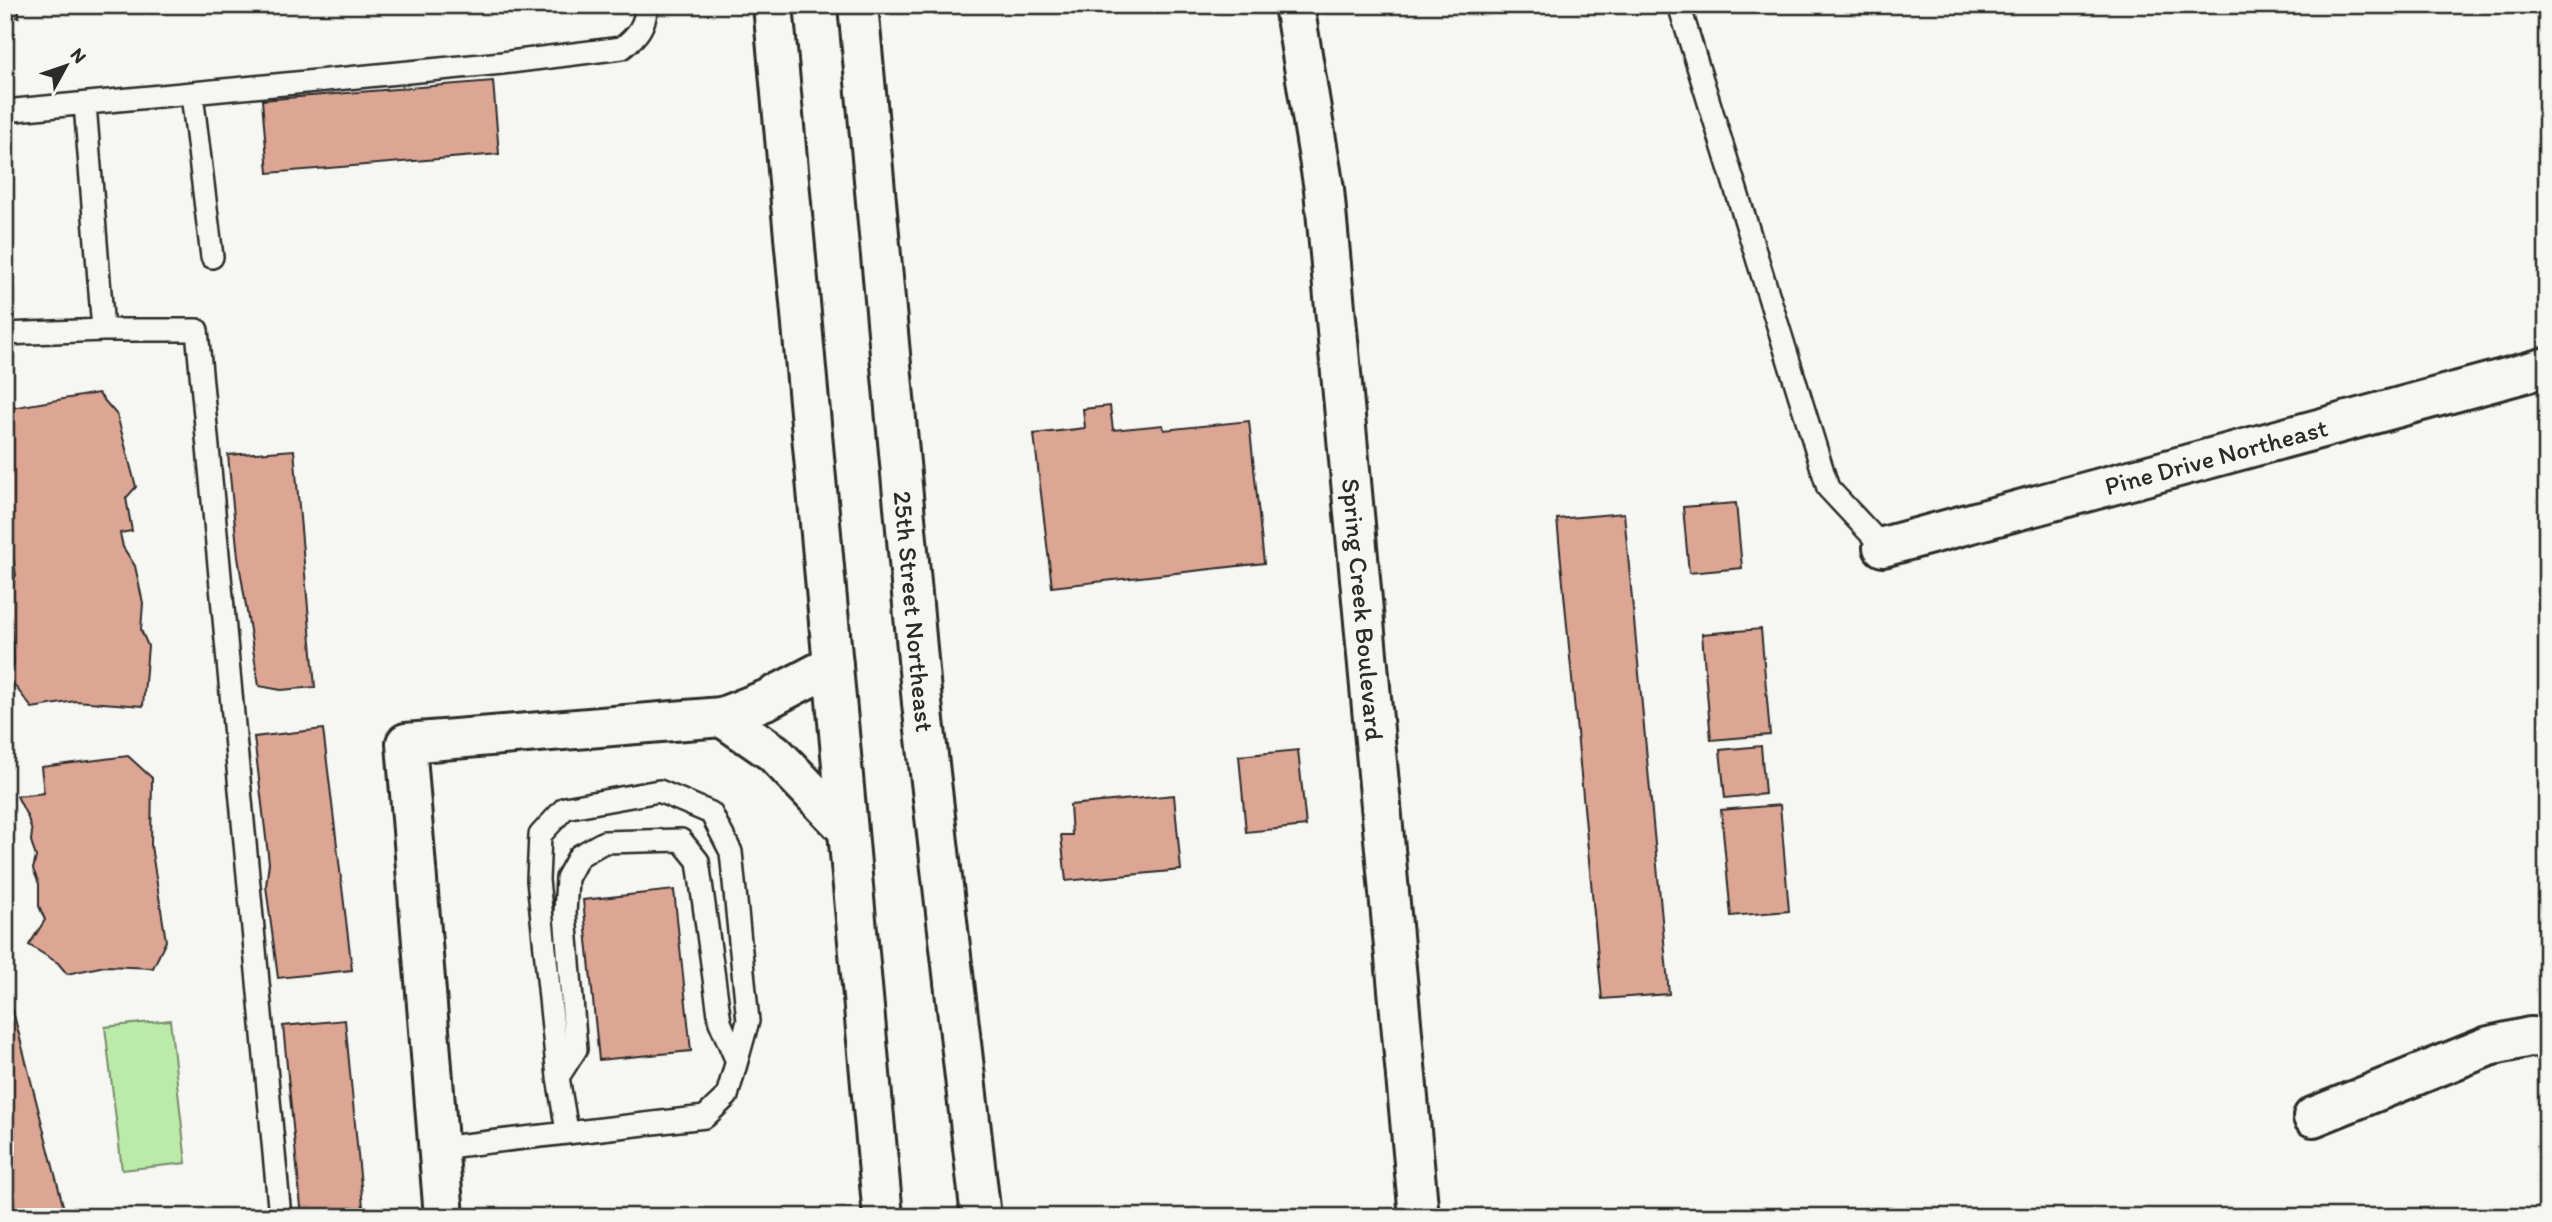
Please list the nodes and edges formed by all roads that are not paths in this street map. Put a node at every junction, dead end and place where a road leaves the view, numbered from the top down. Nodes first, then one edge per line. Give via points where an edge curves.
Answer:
1 (647, 5) edge
2 (773, 5) edge
3 (858, 5) edge
4 (1294, 5) edge
5 (1679, 5) edge
6 (192, 94) junction
7 (86, 103) junction
8 (5, 111) edge
9 (212, 257) dead end
10 (103, 330) junction
11 (5, 334) edge
12 (2547, 367) edge
13 (1883, 547) joint
14 (833, 665) junction
15 (722, 717) junction
16 (848, 829) junction
17 (2547, 1038) edge
18 (736, 1059) junction
19 (558, 1077) junction
20 (2313, 1117) dead end
21 (567, 1131) junction
22 (438, 1147) junction
23 (280, 1217) edge
24 (444, 1217) edge
25 (883, 1217) edge
26 (981, 1217) edge
27 (1419, 1217) edge

1 - 6 lane via 637,36 622,48
2 - 14 main road
3 - 26 main road, 25th Street Northeast via 922,703
4 - 27 main road, Spring Creek Boulevard via 1326,215
5 - 13 lane via 1828,488
6 - 7 lane
6 - 9 lane
7 - 8 lane
7 - 10 lane
10 - 11 lane
10 - 23 lane via 197,330
12 - 13 main road, Pine Drive Northeast
14 - 15 main road
14 - 16 main road
15 - 16 main road via 774,753
15 - 22 main road via 406,743
16 - 25 main road
17 - 20 main road via 2489,1046
18 - 19 lane via 720,1022 698,861 681,840 604,842 579,856 567,878 565,914 576,1049
18 - 19 lane via 748,1021 731,852 711,813 659,791 565,808 540,835 538,880
18 - 21 lane via 727,1096 705,1117
19 - 21 lane
21 - 22 lane
22 - 24 main road

